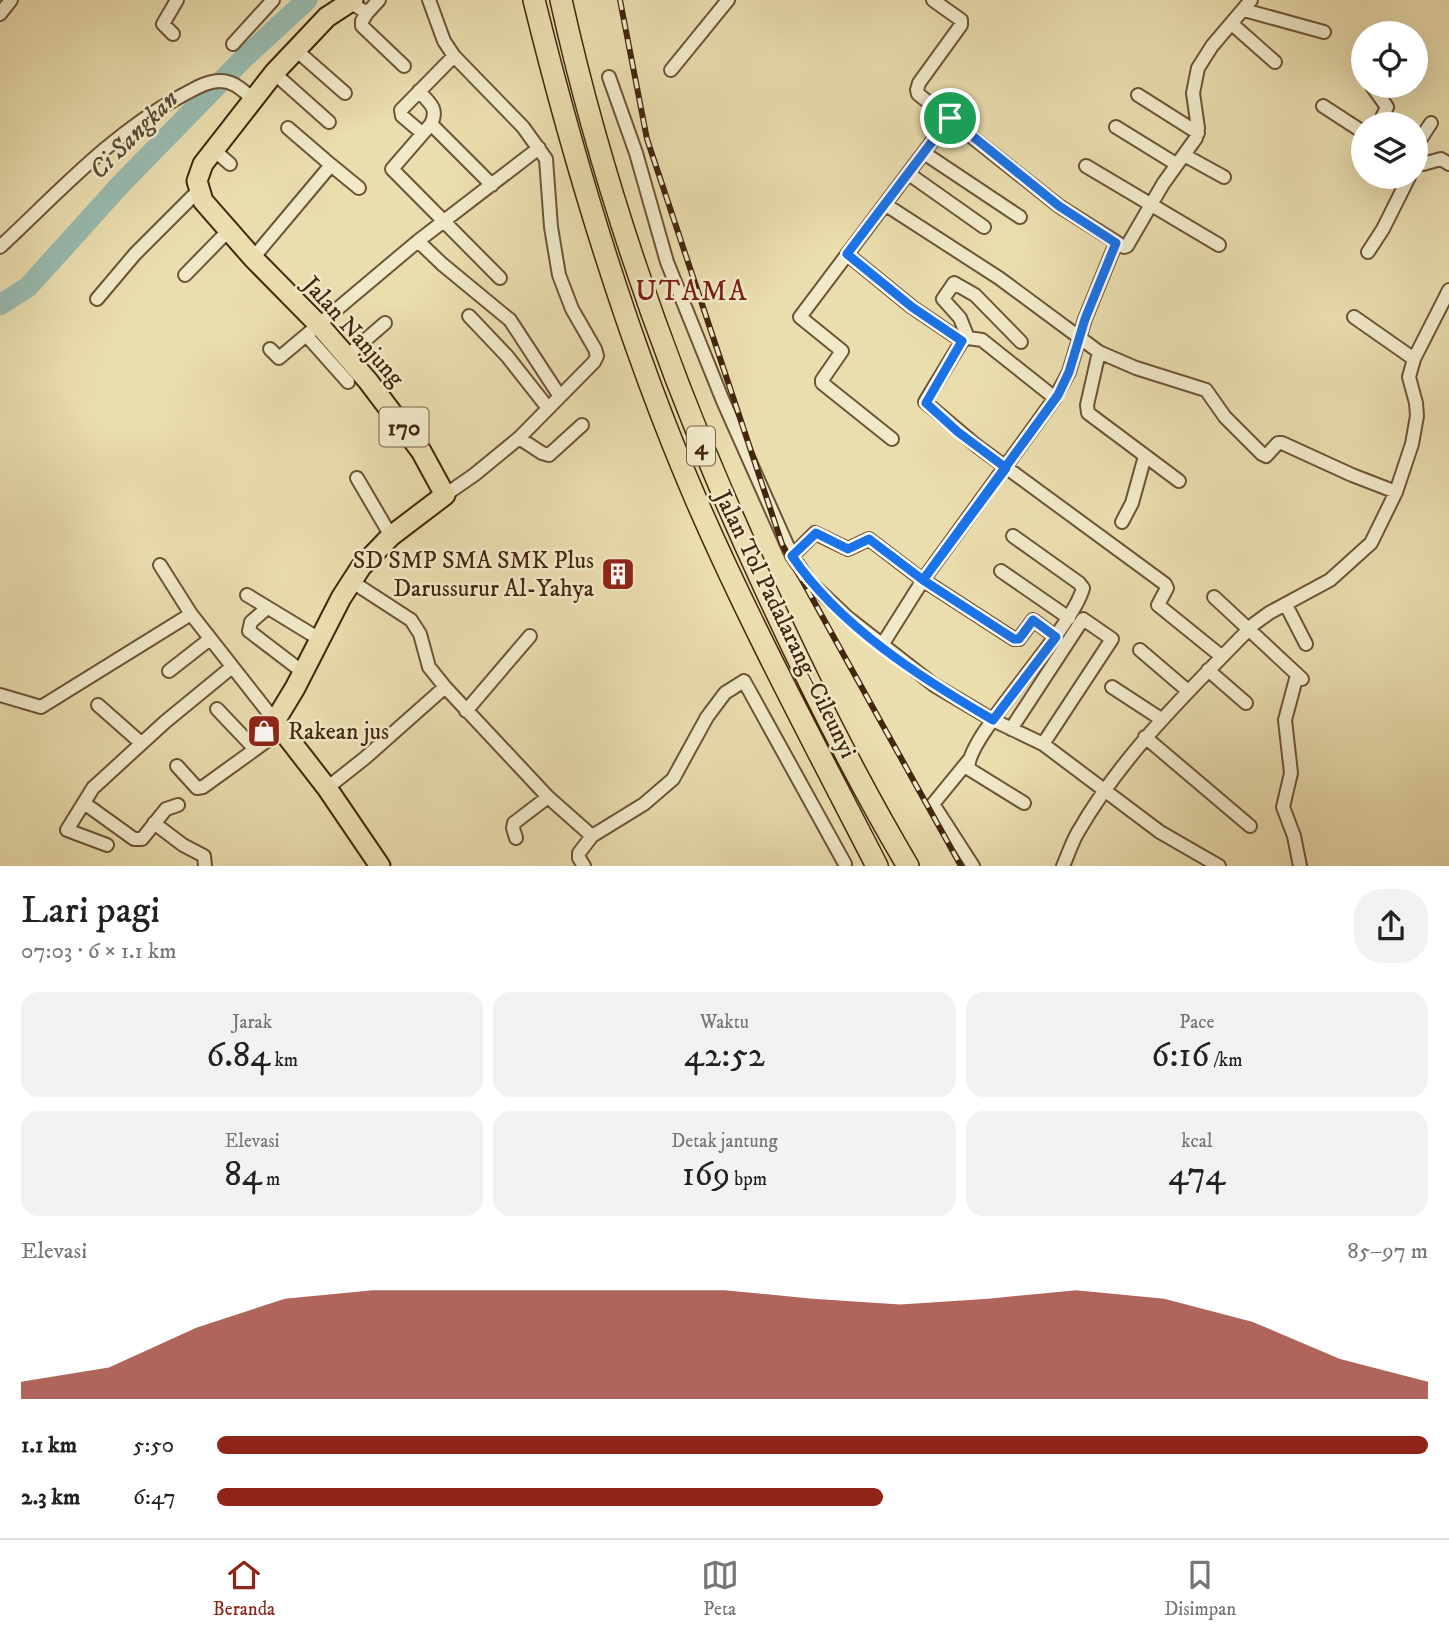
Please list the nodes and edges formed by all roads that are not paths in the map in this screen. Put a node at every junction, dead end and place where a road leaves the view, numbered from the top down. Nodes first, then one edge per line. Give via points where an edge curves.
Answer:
1 (10, 0) edge
2 (177, 0) edge
3 (379, 0) edge
4 (429, 0) edge
5 (534, 0) edge
6 (561, 0) edge
7 (728, 0) edge
8 (933, 0) edge
9 (271, 1) edge
10 (350, 5) edge
11 (1247, 5) edge
12 (0, 14) edge
13 (1232, 24) junction
14 (1324, 32) dead end
15 (173, 34) dead end
16 (233, 44) dead end
17 (296, 50) junction
18 (454, 56) junction
19 (1275, 62) dead end
20 (404, 66) dead end
21 (671, 70) dead end
22 (274, 73) junction
23 (609, 77) dead end
24 (419, 91) junction
25 (345, 93) dead end
26 (1138, 95) dead end
27 (252, 98) junction
28 (1323, 106) dead end
29 (950, 118) junction
30 (329, 122) dead end
31 (1431, 123) dead end
32 (1351, 124) edge
33 (1116, 127) dead end
34 (288, 128) dead end
35 (426, 128) junction
36 (1428, 128) edge
37 (1198, 133) junction
38 (539, 148) junction
39 (214, 150) junction
40 (924, 153) junction
41 (1180, 160) junction
42 (1428, 162) edge
43 (230, 164) dead end
44 (331, 164) junction
45 (1449, 164) edge
46 (1086, 166) dead end
47 (909, 174) junction
48 (1224, 177) dead end
49 (492, 185) junction
50 (359, 188) dead end
51 (1403, 189) edge
52 (198, 191) junction
53 (1150, 204) junction
54 (886, 205) junction
55 (1020, 217) dead end
56 (444, 221) junction
57 (984, 227) dead end
58 (229, 230) junction
59 (418, 241) junction
60 (1116, 243) junction
61 (1219, 245) dead end
62 (0, 247) edge
63 (1368, 252) dead end
64 (847, 254) junction
65 (253, 258) junction
66 (185, 275) dead end
67 (500, 278) dead end
68 (1449, 290) edge
69 (97, 299) dead end
70 (1445, 306) edge
71 (469, 316) dead end
72 (1354, 317) dead end
73 (385, 323) dead end
74 (313, 331) junction
75 (965, 340) junction
76 (1080, 340) junction
77 (1021, 342) dead end
78 (270, 349) dead end
79 (1098, 352) junction
80 (347, 356) junction
81 (1414, 359) junction
82 (348, 382) dead end
83 (559, 395) junction
84 (1055, 398) junction
85 (548, 408) junction
86 (582, 425) dead end
87 (519, 438) junction
88 (892, 439) dead end
89 (1145, 456) junction
90 (1006, 468) junction
91 (357, 478) dead end
92 (1179, 481) dead end
93 (1396, 492) junction
94 (445, 495) junction
95 (1122, 522) dead end
96 (391, 536) junction
97 (1013, 536) dead end
98 (792, 556) junction
99 (160, 565) dead end
100 (1001, 571) dead end
101 (923, 580) junction
102 (351, 581) junction
103 (247, 595) dead end
104 (1214, 597) dead end
105 (1286, 606) junction
106 (267, 608) junction
107 (191, 614) junction
108 (1069, 618) junction
109 (1248, 631) junction
110 (530, 636) dead end
111 (210, 639) junction
112 (321, 640) junction
113 (1306, 644) dead end
114 (882, 645) junction
115 (1056, 645) junction
116 (1140, 650) dead end
117 (1221, 656) junction
118 (232, 667) junction
119 (1209, 670) junction
120 (169, 671) dead end
121 (304, 673) junction
122 (445, 687) junction
123 (1112, 687) dead end
124 (1188, 691) junction
125 (0, 695) edge
126 (1246, 703) dead end
127 (98, 705) dead end
128 (217, 709) dead end
129 (466, 711) junction
130 (1161, 719) junction
131 (993, 720) junction
132 (278, 726) junction
133 (1011, 729) junction
134 (1145, 737) junction
135 (141, 743) junction
136 (1043, 744) junction
137 (255, 749) junction
138 (969, 760) junction
139 (177, 765) dead end
140 (327, 788) junction
141 (1105, 789) junction
142 (548, 797) junction
143 (84, 803) junction
144 (1024, 803) dead end
145 (178, 805) dead end
146 (154, 824) junction
147 (1250, 825) dead end
148 (592, 836) junction
149 (516, 838) dead end
150 (107, 845) dead end
151 (845, 864) dead end
152 (205, 866) edge
153 (380, 866) edge
154 (584, 866) edge
155 (877, 866) edge
156 (908, 866) edge
157 (972, 866) edge
158 (1063, 866) edge
159 (1219, 866) edge
160 (1300, 866) edge

1 - 12 street
2 - 15 street via 163,24
3 - 10 street
4 - 18 street
5 - 155 highway, Jalan Tol Padalarang–Cileunyi / 4 via 589,201 664,420 774,667
6 - 156 highway, Jalan Tol Padalarang–Cileunyi / 4 via 631,254 690,419 796,656
7 - 21 street
8 - 29 street via 961,20 961,25 917,90
9 - 16 street
10 - 17 main road
10 - 20 street via 362,26
11 - 13 street
11 - 14 street
13 - 19 street
13 - 37 street via 1204,56 1195,75
17 - 22 main road
17 - 25 street
18 - 24 street
18 - 38 street
22 - 27 main road
22 - 30 street
23 - 98 street via 667,262
24 - 35 street via 434,109
24 - 35 street via 401,112
26 - 37 street
27 - 39 main road
27 - 62 street via 234,83 208,82 135,123
28 - 32 street
29 - 40 street
29 - 60 street via 1059,206
31 - 36 street
33 - 41 street
34 - 44 street
35 - 49 street
35 - 56 street via 392,169
37 - 41 street
38 - 49 street
38 - 83 street via 547,166 559,275 597,353 594,362
39 - 43 street
39 - 52 main road via 200,173
40 - 47 street
40 - 55 street
41 - 48 street
41 - 53 street
42 - 45 street via 1441,159
44 - 50 street
44 - 65 street
46 - 53 street
47 - 54 street
47 - 57 street
49 - 56 street
51 - 63 street
52 - 58 main road, Jalan Nanjung / 170
52 - 69 street
53 - 60 street via 1127,246
53 - 61 street
54 - 64 street
54 - 76 street via 999,278
56 - 59 street
56 - 67 street
58 - 65 main road, Jalan Nanjung / 170
58 - 66 street
59 - 74 street
59 - 83 street via 510,320
60 - 76 street
64 - 75 street via 912,307
64 - 88 street via 800,318 842,351 822,383
65 - 74 main road, Jalan Nanjung / 170
68 - 70 street
70 - 81 street
71 - 85 street
72 - 81 street
73 - 80 street
74 - 78 street via 279,358
74 - 80 main road, Jalan Nanjung / 170
74 - 82 street
75 - 77 street via 960,318 943,299 954,283 975,295
75 - 84 street via 982,340
75 - 90 street via 926,403
76 - 79 street
76 - 84 street
79 - 89 street via 1088,413
79 - 93 street via 1203,388 1264,456 1282,443
80 - 94 main road, Jalan Nanjung / 170 via 421,451
81 - 93 street via 1409,377 1417,416
83 - 85 street
84 - 90 street
85 - 87 street
86 - 87 street via 549,455
87 - 94 street
89 - 92 street
89 - 95 street
90 - 101 street
90 - 117 street via 1165,584 1167,590 1158,605
91 - 96 street
93 - 105 street via 1367,549 1330,580
94 - 96 main road
96 - 102 main road
97 - 108 street via 1081,585 1083,591
98 - 101 street via 816,533 848,549 869,539
98 - 114 street via 828,601
99 - 107 street
100 - 108 street
101 - 114 street
101 - 115 street via 1014,639 1019,639 1033,620
102 - 112 main road
102 - 122 street via 411,620 429,667
103 - 106 street
104 - 109 street
105 - 109 street
105 - 113 street
106 - 112 street
106 - 121 street via 251,622 249,632
107 - 111 street
107 - 125 street via 41,707
108 - 115 street
109 - 117 street
109 - 160 street via 1299,677 1285,720 1291,773 1283,807
110 - 129 street
111 - 118 street
111 - 120 street
112 - 121 main road
114 - 131 street via 934,685
115 - 131 street
115 - 133 street
115 - 136 street via 1083,619 1112,639
116 - 124 street
117 - 119 street
118 - 132 street
118 - 135 street
119 - 124 street
119 - 126 street
121 - 132 main road
122 - 129 street
122 - 140 street
123 - 130 street
124 - 130 street
127 - 135 street
128 - 137 street
129 - 142 street
130 - 134 street
131 - 133 street
131 - 138 street
132 - 137 street
132 - 140 main road
133 - 136 street
134 - 141 street
134 - 147 street
135 - 143 street via 93,788
136 - 141 street
137 - 139 street via 200,788
138 - 144 street via 969,769
138 - 157 street via 933,804
140 - 153 main road
141 - 158 street via 1075,835
141 - 159 street via 1160,832
142 - 148 street
142 - 149 street via 514,823
143 - 146 street via 134,839 142,839
143 - 150 street via 66,830
145 - 146 street via 166,809
146 - 152 street via 204,856
148 - 151 street via 644,804 673,779 707,717 725,693 744,681
148 - 154 street via 579,853

